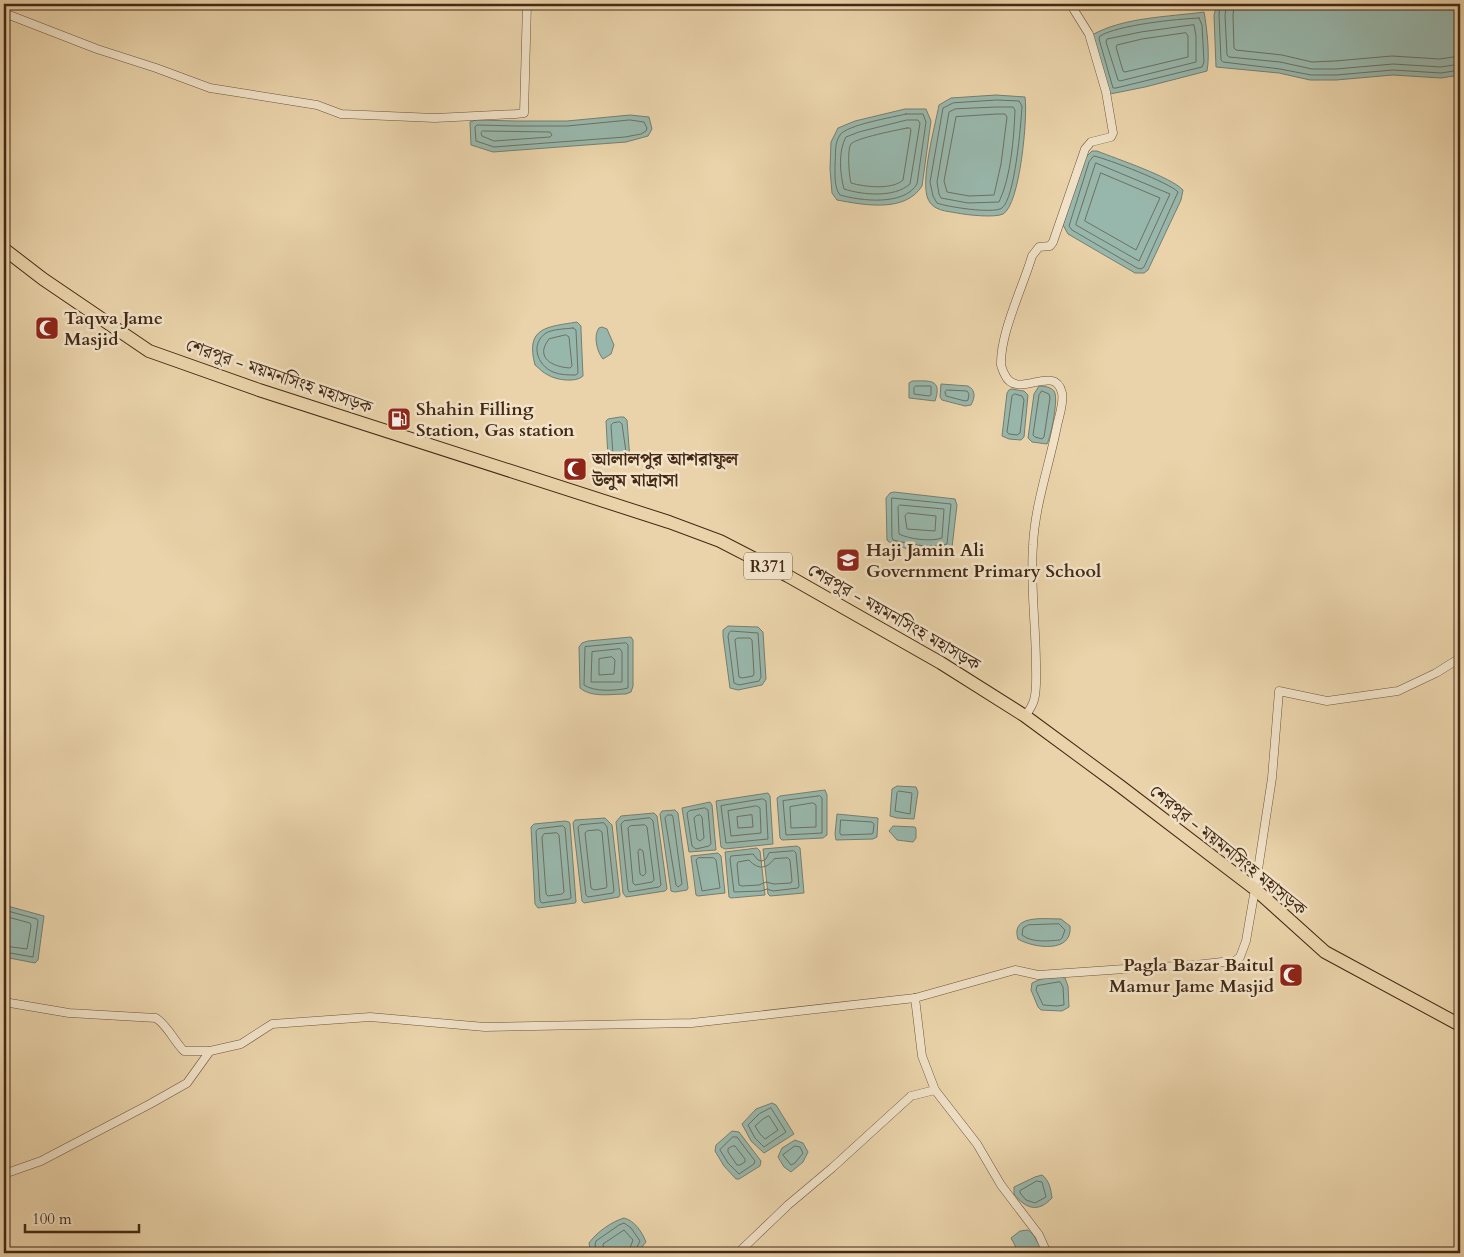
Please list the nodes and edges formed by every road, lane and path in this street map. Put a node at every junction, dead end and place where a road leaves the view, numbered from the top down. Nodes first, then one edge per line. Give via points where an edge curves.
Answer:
1 (527, 4) edge
2 (1072, 4) edge
3 (4, 13) edge
4 (4, 249) edge
5 (1460, 658) edge
6 (1025, 716) junction
7 (1255, 889) junction
8 (915, 998) junction
9 (4, 1002) edge
10 (1460, 1025) edge
11 (210, 1051) junction
12 (935, 1090) junction
13 (4, 1174) edge
14 (738, 1253) edge
15 (1047, 1253) edge

1 - 3 street via 524,113 435,118 341,114 317,105 210,88
2 - 6 street via 1089,34 1106,92 1113,133 1111,137 1091,142 1085,149 1053,242 1050,246 1039,247 1032,256 1003,345 1001,367 1012,384 1050,380 1062,391 1036,517 1032,586 1035,699
4 - 6 main road, শেরপুর - ময়মনসিংহ মহাসড়ক / R371 via 149,351 720,541 933,658
5 - 7 street via 1398,691 1328,701 1279,691 1272,778
6 - 7 main road, শেরপুর - ময়মনসিংহ মহাসড়ক / R371
7 - 8 street via 1246,941 1240,957 1232,963 1038,976 1015,970
7 - 10 main road, শেরপুর - ময়মনসিংহ মহাসড়ক / R371 via 1325,952
8 - 11 street via 692,1023 485,1027 370,1018 272,1024 241,1044
8 - 12 street via 922,1056
9 - 11 street via 69,1013 156,1018 184,1051
11 - 13 street via 187,1083 41,1161
12 - 14 street via 911,1096
12 - 15 street via 977,1144 1001,1185 1039,1235

